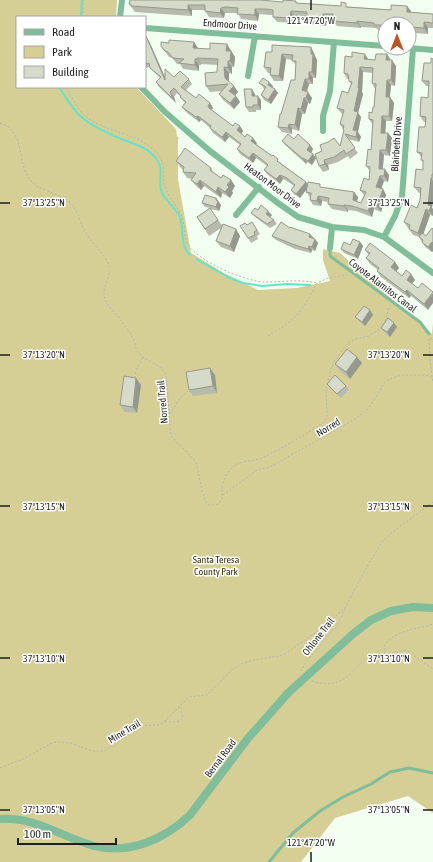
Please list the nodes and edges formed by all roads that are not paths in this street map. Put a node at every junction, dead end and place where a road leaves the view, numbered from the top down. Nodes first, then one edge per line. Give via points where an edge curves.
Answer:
1 (122, 0) edge
2 (120, 16) edge
3 (146, 28) edge
4 (255, 36) junction
5 (334, 42) junction
6 (377, 45) edge
7 (417, 49) edge
8 (433, 50) edge
9 (411, 56) edge
10 (248, 76) dead end
11 (142, 88) edge
12 (323, 130) dead end
13 (259, 187) junction
14 (236, 214) dead end
15 (332, 227) junction
16 (384, 237) junction
17 (330, 248) joint
18 (433, 273) edge
19 (429, 334) road end
20 (433, 608) edge
21 (433, 773) edge
22 (0, 818) edge
23 (269, 862) edge

1 - 2 street
3 - 4 street, Endmoor Drive
4 - 5 street, Endmoor Drive
4 - 10 street
5 - 6 street, Endmoor Drive
5 - 12 street via 330,91 323,116
7 - 8 street
9 - 16 street, Blairbeth Drive via 402,197
11 - 13 street, Heaton Moor Drive via 210,151
13 - 14 street
13 - 15 street, Heaton Moor Drive via 298,217
15 - 16 street, Heaton Moor Drive via 364,230
15 - 17 street
16 - 18 street, Heaton Moor Drive
17 - 19 lane, Coyote Alamitos Canal via 330,256 420,322
20 - 22 street, Bernal Road via 412,607 391,611 371,620 353,634 288,693 249,737 190,815 160,837 136,846 107,848 89,844 34,822
21 - 23 lane via 409,768 390,772 343,797 320,811 293,833

